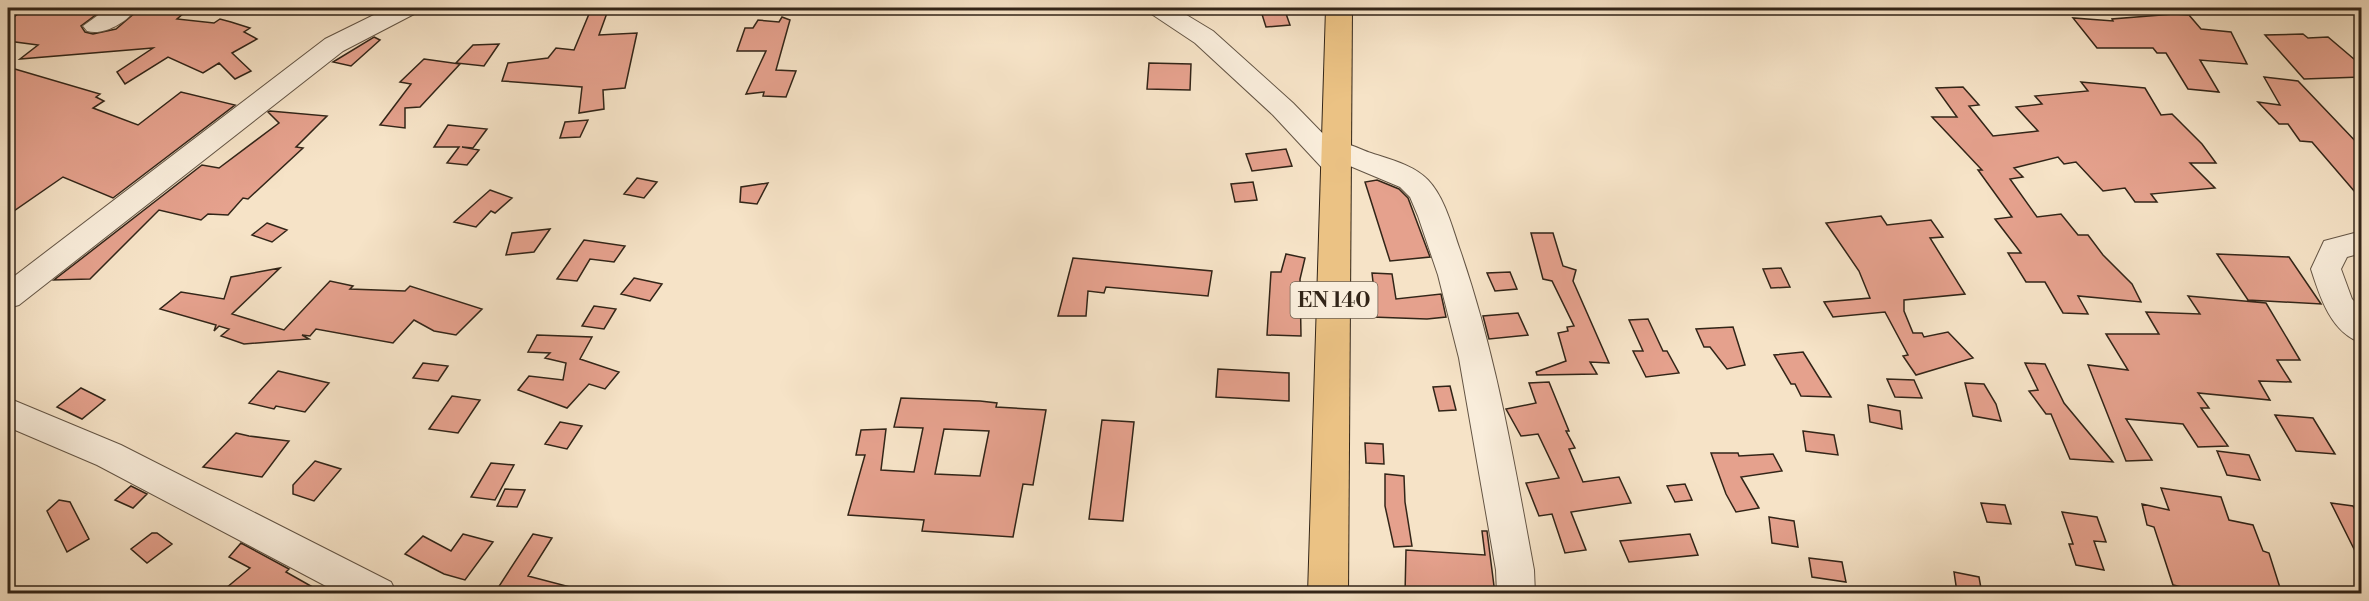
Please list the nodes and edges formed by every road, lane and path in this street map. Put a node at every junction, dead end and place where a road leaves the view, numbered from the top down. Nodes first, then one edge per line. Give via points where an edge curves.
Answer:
1 (124, 8) edge
2 (407, 8) edge
3 (1159, 8) edge
4 (1339, 8) edge
5 (96, 26) dead end
6 (1337, 158) junction
7 (2361, 242) edge
8 (8, 297) edge
9 (2361, 331) edge
10 (8, 412) edge
11 (378, 594) edge
12 (1328, 594) edge
13 (1516, 594) edge

1 - 5 street
2 - 8 street via 334,45
3 - 6 street via 1204,38
4 - 6 main road, EN 140
6 - 12 main road, EN 140
6 - 13 street via 1411,182 1428,203 1449,260 1485,399
7 - 9 street via 2335,249 2326,269 2338,304
10 - 11 street via 109,455

